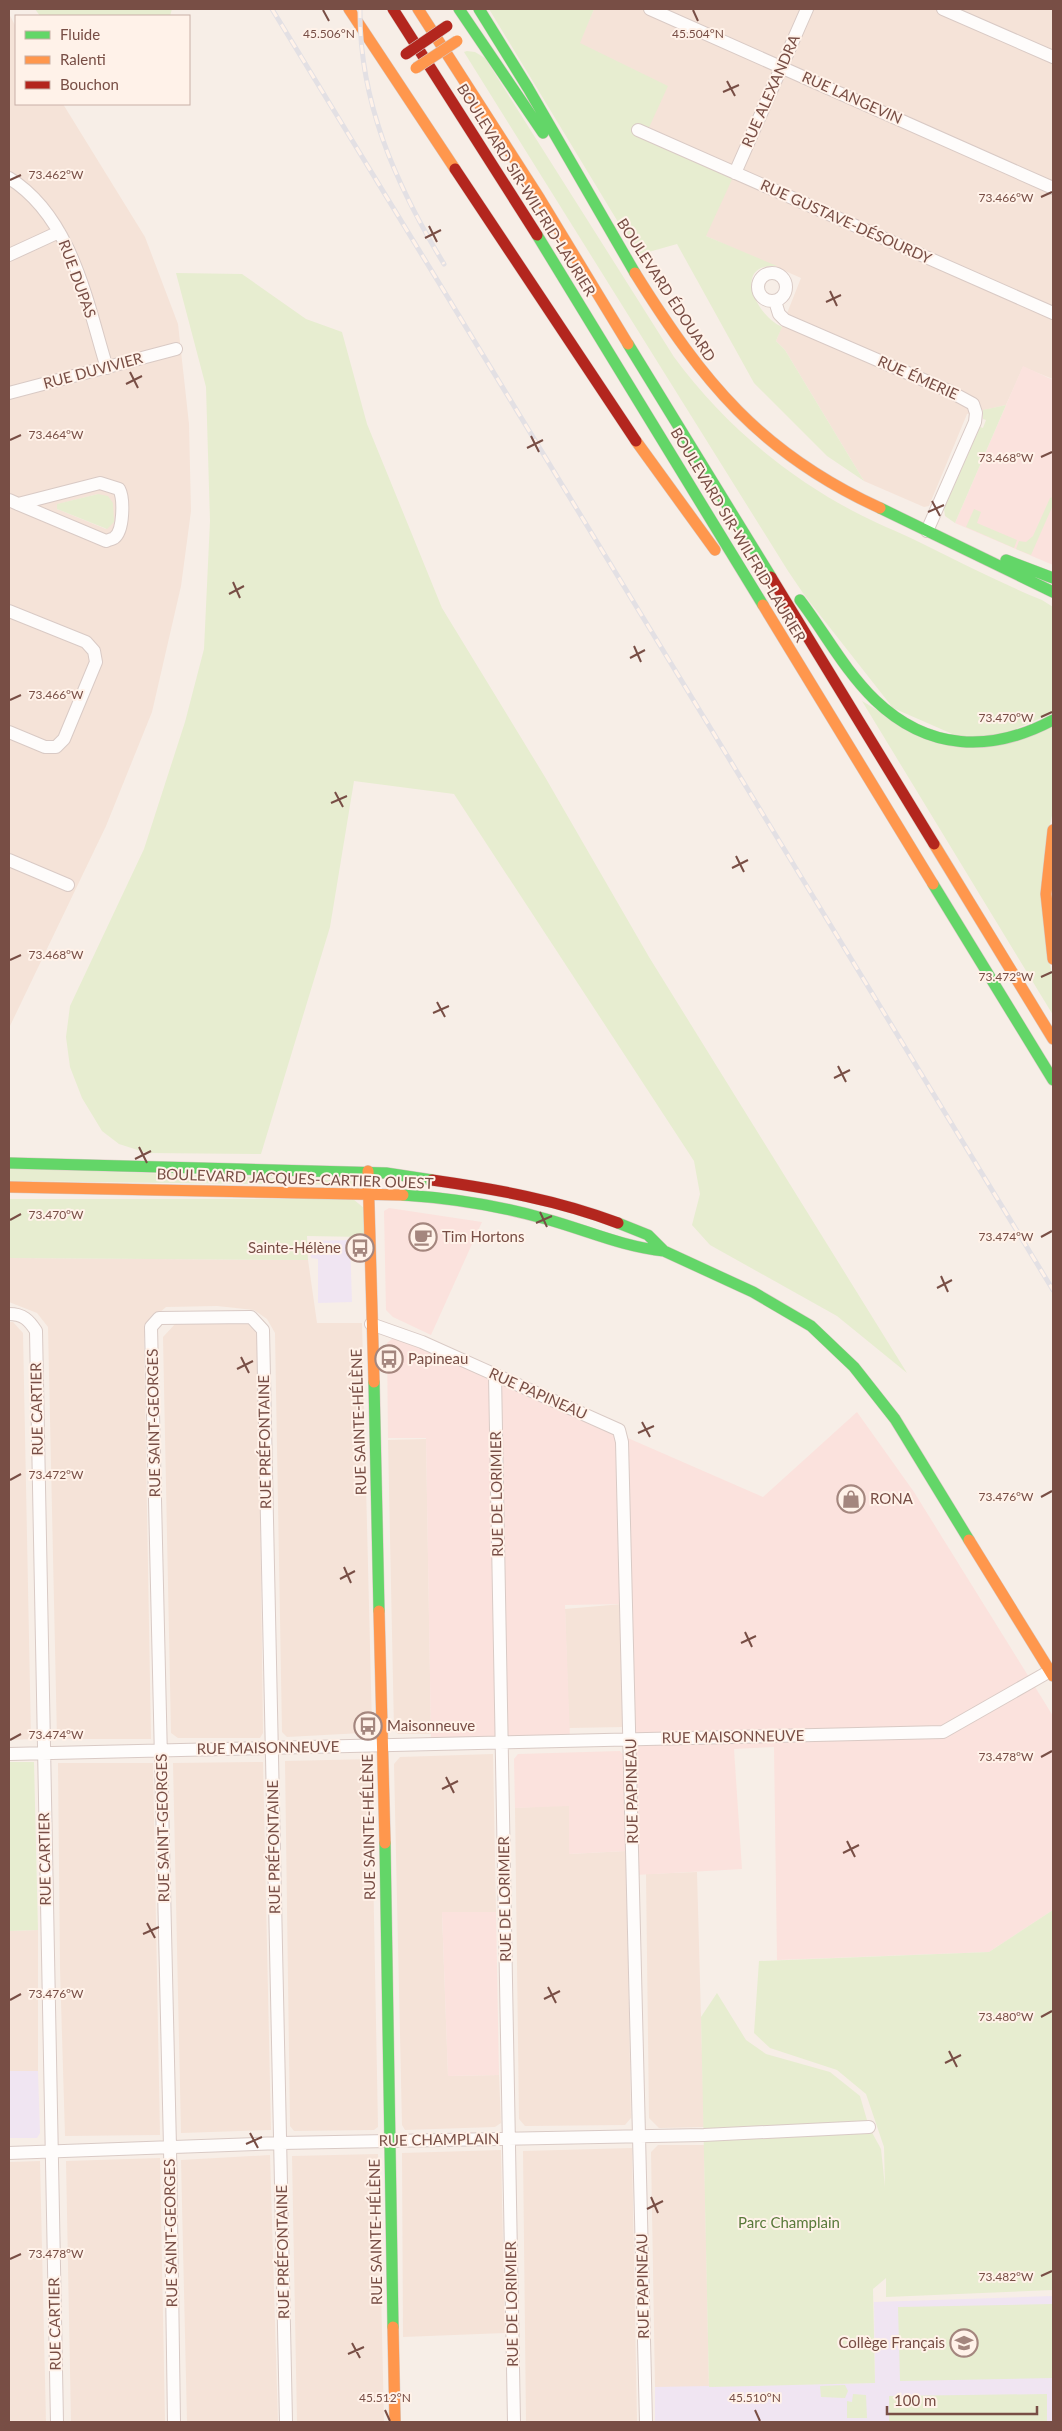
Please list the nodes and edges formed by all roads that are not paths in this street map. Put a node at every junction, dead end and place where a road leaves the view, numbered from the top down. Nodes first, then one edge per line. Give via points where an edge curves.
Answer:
1 (350, 9) edge
2 (392, 9) edge
3 (418, 9) edge
4 (479, 9) edge
5 (650, 9) edge
6 (807, 9) edge
7 (943, 9) edge
8 (465, 11) edge
9 (486, 22) junction
10 (474, 30) junction
11 (1053, 57) edge
12 (388, 66) junction
13 (782, 67) junction
14 (398, 81) junction
15 (638, 130) dead end
16 (735, 173) junction
17 (9, 178) edge
18 (1053, 188) edge
19 (601, 216) junction
20 (59, 232) junction
21 (9, 255) edge
22 (775, 301) dead end
23 (1053, 313) edge
24 (176, 349) dead end
25 (107, 368) junction
26 (9, 393) edge
27 (724, 499) junction
28 (13, 502) edge
29 (927, 530) junction
30 (954, 542) junction
31 (1053, 578) edge
32 (1053, 592) edge
33 (9, 610) edge
34 (790, 649) junction
35 (1053, 720) edge
36 (9, 732) edge
37 (1053, 830) edge
38 (9, 860) edge
39 (68, 885) dead end
40 (1053, 959) edge
41 (1053, 1039) edge
42 (1053, 1080) edge
43 (9, 1164) edge
44 (368, 1172) junction
45 (9, 1187) edge
46 (369, 1193) junction
47 (664, 1251) junction
48 (9, 1314) edge
49 (210, 1317) joint
50 (372, 1324) junction
51 (495, 1375) junction
52 (1052, 1673) edge
53 (631, 1740) junction
54 (502, 1743) junction
55 (383, 1746) junction
56 (272, 1748) junction
57 (162, 1751) junction
58 (9, 1754) edge
59 (42, 1754) junction
60 (869, 2127) dead end
61 (640, 2136) junction
62 (509, 2139) junction
63 (389, 2141) junction
64 (280, 2142) junction
65 (170, 2147) junction
66 (51, 2152) junction
67 (9, 2153) edge
68 (56, 2422) edge
69 (174, 2422) edge
70 (286, 2422) edge
71 (394, 2422) edge
72 (514, 2422) edge
73 (646, 2422) edge

1 - 12 main road
2 - 34 main road, BOULEVARD SIR-WILFRID-LAURIER via 527,218
3 - 27 main road, BOULEVARD SIR-WILFRID-LAURIER via 540,199
4 - 9 main road, BOULEVARD ÉDOUARD
5 - 13 street, RUE LANGEVIN
6 - 13 street, RUE ALEXANDRA
7 - 11 street
8 - 10 main road, BOULEVARD ÉDOUARD
8 - 12 main road, bridge
9 - 10 main road
9 - 19 main road, BOULEVARD ÉDOUARD via 533,95
10 - 14 main road, bridge
10 - 19 main road, BOULEVARD ÉDOUARD
12 - 14 main road
13 - 16 street, RUE ALEXANDRA
13 - 18 street, RUE LANGEVIN
14 - 34 main road via 675,497
15 - 16 street, RUE GUSTAVE-DÉSOURDY
16 - 23 street, RUE GUSTAVE-DÉSOURDY
17 - 20 street, RUE DUPAS via 26,189
19 - 29 main road, BOULEVARD ÉDOUARD via 674,335 733,408 774,446 815,475 865,503
20 - 21 street
20 - 25 street, RUE DUPAS via 75,265
22 - 29 street, RUE ÉMERIE via 779,314 787,322 973,404 975,422
24 - 25 street, RUE DUVIVIER
25 - 26 street, RUE DUVIVIER
27 - 35 main road via 862,685 904,723 939,738 980,743 1020,736
27 - 41 main road, BOULEVARD SIR-WILFRID-LAURIER
28 - 28 street via 106,541 119,531 123,497 119,489 100,483
29 - 30 main road, BOULEVARD ÉDOUARD
30 - 31 main road, BOULEVARD ÉDOUARD
30 - 32 main road, BOULEVARD ÉDOUARD
33 - 36 street via 86,642 94,651 96,662 64,739 56,748 45,747
34 - 42 main road, BOULEVARD SIR-WILFRID-LAURIER
37 - 40 main road via 1046,899
38 - 39 street
43 - 44 main road, BOULEVARD JACQUES-CARTIER OUEST
44 - 46 main road, RUE SAINTE-HÉLÈNE
44 - 47 main road, BOULEVARD JACQUES-CARTIER OUEST via 440,1179 556,1202 648,1235
45 - 46 main road, BOULEVARD JACQUES-CARTIER OUEST
46 - 47 main road, BOULEVARD JACQUES-CARTIER OUEST via 475,1203 546,1219 643,1249
46 - 50 main road, RUE SAINTE-HÉLÈNE
47 - 52 main road, BOULEVARD JACQUES-CARTIER OUEST via 752,1292 811,1326 854,1367 894,1420
48 - 59 street, RUE CARTIER via 29,1320 36,1331
49 - 56 street, RUE PRÉFONTAINE via 251,1317 263,1330
49 - 57 street, RUE SAINT-GEORGES via 159,1318 151,1327
50 - 51 street, RUE PAPINEAU via 422,1342
50 - 55 main road, RUE SAINTE-HÉLÈNE
51 - 53 street, RUE PAPINEAU via 619,1430 622,1442
51 - 54 street, RUE DE LORIMIER
52 - 53 street, RUE MAISONNEUVE via 943,1732
53 - 54 street, RUE MAISONNEUVE
53 - 61 street, RUE PAPINEAU
54 - 55 street, RUE MAISONNEUVE
54 - 62 street, RUE DE LORIMIER
55 - 56 street, RUE MAISONNEUVE
55 - 63 main road, RUE SAINTE-HÉLÈNE
56 - 57 street, RUE MAISONNEUVE
56 - 64 street, RUE PRÉFONTAINE
57 - 59 street, RUE MAISONNEUVE
57 - 65 street, RUE SAINT-GEORGES
58 - 59 street, RUE MAISONNEUVE
59 - 66 street, RUE CARTIER
60 - 61 street, RUE CHAMPLAIN
61 - 62 street, RUE CHAMPLAIN
61 - 73 street, RUE PAPINEAU
62 - 63 street, RUE CHAMPLAIN
62 - 72 street, RUE DE LORIMIER
63 - 64 street, RUE CHAMPLAIN
63 - 71 main road, RUE SAINTE-HÉLÈNE
64 - 65 street, RUE CHAMPLAIN
64 - 70 street, RUE PRÉFONTAINE
65 - 66 street, RUE CHAMPLAIN
65 - 69 street, RUE SAINT-GEORGES
66 - 67 street, RUE CHAMPLAIN
66 - 68 street, RUE CARTIER

